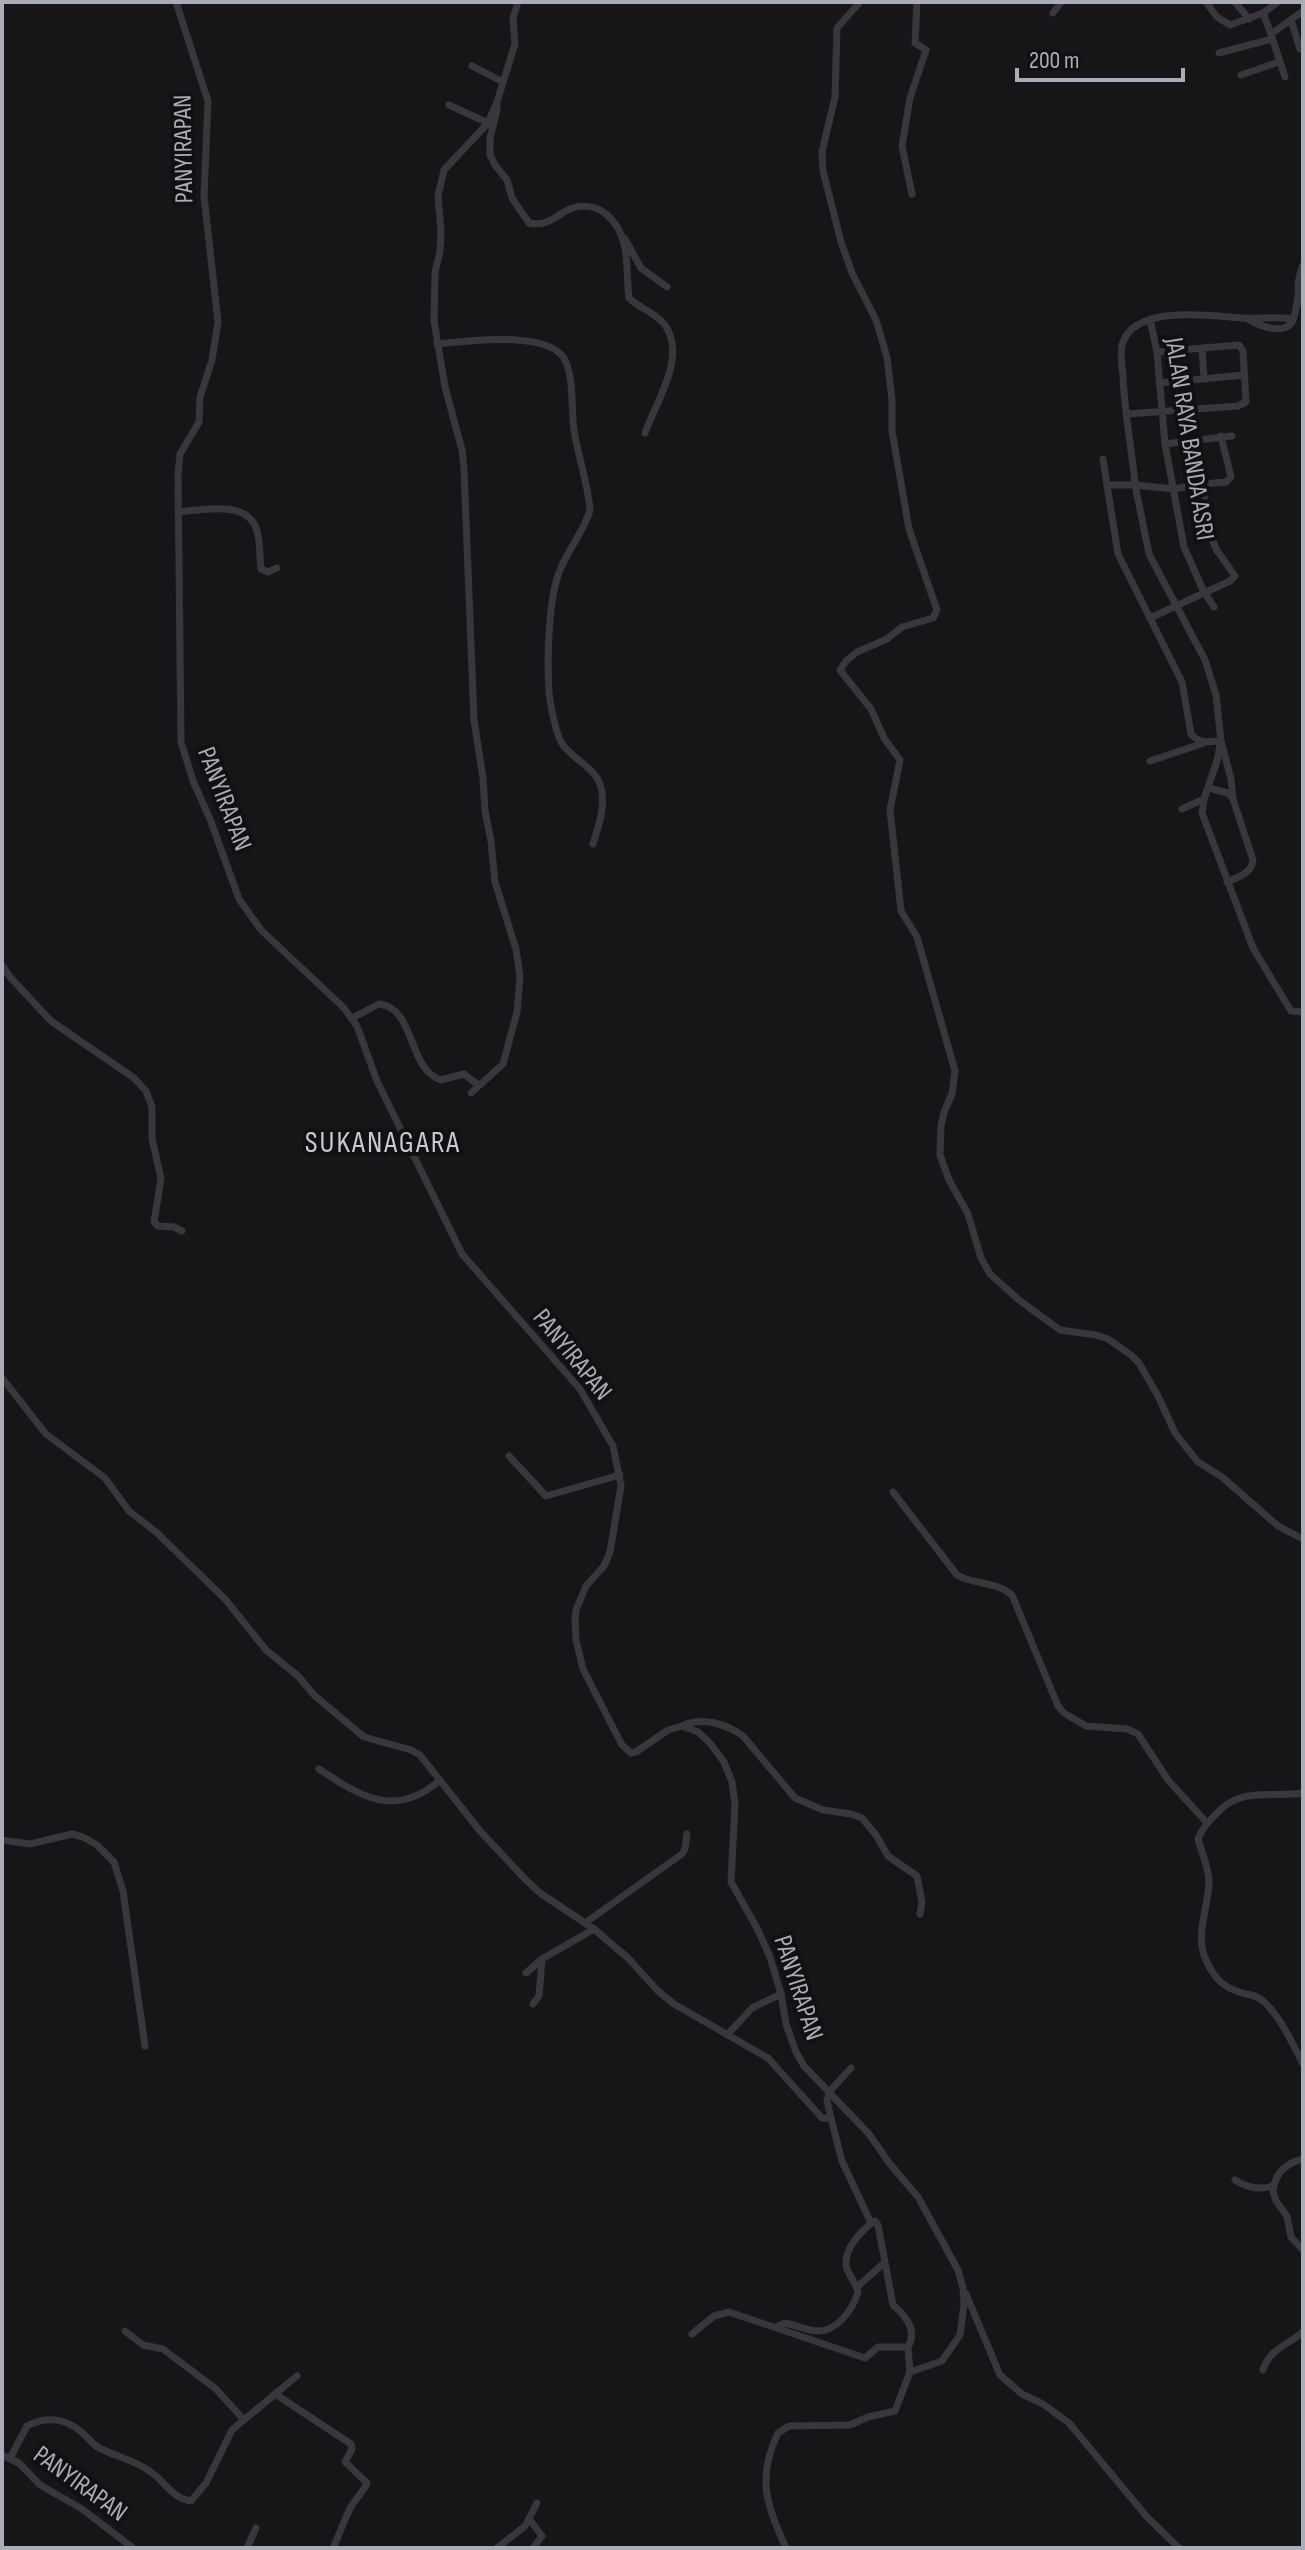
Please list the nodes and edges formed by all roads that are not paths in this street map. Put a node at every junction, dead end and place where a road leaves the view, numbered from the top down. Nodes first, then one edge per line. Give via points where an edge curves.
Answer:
1 (176, 2) edge
2 (518, 2) edge
3 (860, 2) edge
4 (917, 2) edge
5 (1061, 2) edge
6 (1206, 2) edge
7 (1235, 2) edge
8 (1278, 2) edge
9 (1303, 11) edge
10 (1053, 13) dead end
11 (1263, 13) junction
12 (1249, 19) junction
13 (1291, 20) junction
14 (1272, 37) junction
15 (1300, 49) dead end
16 (1219, 53) dead end
17 (1279, 62) junction
18 (472, 66) dead end
19 (1241, 75) dead end
20 (1285, 77) dead end
21 (503, 82) junction
22 (497, 102) junction
23 (449, 105) dead end
24 (488, 123) junction
25 (912, 194) dead end
26 (622, 234) junction
27 (1303, 265) edge
28 (667, 287) dead end
29 (1298, 295) junction
30 (1303, 303) edge
31 (1150, 319) junction
32 (437, 344) junction
33 (1202, 348) junction
34 (1157, 352) junction
35 (1244, 375) junction
36 (1204, 379) junction
37 (1159, 383) junction
38 (1161, 412) junction
39 (1127, 414) junction
40 (645, 433) dead end
41 (1221, 436) junction
42 (1232, 436) dead end
43 (1193, 442) junction
44 (1165, 444) junction
45 (1103, 459) dead end
46 (1202, 484) junction
47 (1107, 485) junction
48 (1135, 485) junction
49 (1174, 489) junction
50 (178, 512) junction
51 (277, 568) dead end
52 (1204, 592) junction
53 (1178, 605) junction
54 (1214, 607) dead end
55 (1150, 618) junction
56 (1221, 741) junction
57 (1206, 743) junction
58 (1150, 761) dead end
59 (1209, 788) junction
60 (1204, 799) junction
61 (1233, 799) junction
62 (1182, 809) dead end
63 (593, 844) dead end
64 (1227, 882) junction
65 (2, 965) edge
66 (1303, 1012) edge
67 (352, 1018) junction
68 (481, 1084) junction
69 (471, 1093) dead end
70 (182, 1231) dead end
71 (2, 1378) edge
72 (509, 1456) dead end
73 (620, 1475) junction
74 (893, 1492) dead end
75 (1303, 1539) edge
76 (682, 1726) junction
77 (319, 1769) dead end
78 (440, 1780) junction
79 (1303, 1793) edge
80 (1207, 1823) junction
81 (687, 1834) dead end
82 (2, 1840) edge
83 (920, 1914) dead end
84 (585, 1923) junction
85 (594, 1929) junction
86 (542, 1959) junction
87 (526, 1973) dead end
88 (781, 1994) junction
89 (533, 2004) dead end
90 (728, 2034) junction
91 (145, 2046) dead end
92 (1303, 2064) edge
93 (851, 2068) dead end
94 (829, 2092) junction
95 (831, 2118) junction
96 (1303, 2159) edge
97 (1235, 2180) dead end
98 (1273, 2186) junction
99 (871, 2223) junction
100 (1303, 2250) edge
101 (884, 2263) junction
102 (857, 2287) junction
103 (963, 2288) junction
104 (777, 2327) junction
105 (125, 2331) dead end
106 (1303, 2332) edge
107 (692, 2334) dead end
108 (908, 2347) junction
109 (1263, 2370) dead end
110 (910, 2372) junction
111 (297, 2376) dead end
112 (275, 2394) junction
113 (244, 2420) junction
114 (6, 2457) edge
115 (537, 2503) dead end
116 (530, 2520) junction
117 (256, 2528) dead end
118 (133, 2548) edge
119 (247, 2548) edge
120 (333, 2548) edge
121 (497, 2548) edge
122 (533, 2548) edge
123 (786, 2548) edge
124 (1179, 2548) edge

1 - 50 street, PANYIRAPAN via 208,101 204,196 218,322 199,422 180,454
2 - 21 street via 515,44
3 - 75 street via 836,31 835,97 822,152 823,171 841,242 887,357 892,431 909,529 937,610 933,618 902,627 857,652 840,670 871,709 900,760 890,810 901,911 917,937 955,1071 941,1126 942,1165 995,1280 1060,1330 1096,1335 1120,1346 1139,1363 1168,1421 1198,1462 1278,1526
4 - 25 street via 915,43 926,50 902,146
5 - 10 street
6 - 12 street via 1226,24
7 - 12 street
8 - 11 street
9 - 13 street
11 - 12 street
11 - 14 street
13 - 14 street
13 - 15 street
14 - 16 street
14 - 17 street
17 - 19 street
17 - 20 street
18 - 21 street
21 - 22 street
22 - 24 street
22 - 26 street via 490,155 529,223 544,224 572,208 594,207
23 - 24 street
24 - 32 street via 447,166 439,188
26 - 28 street via 641,268
26 - 40 street via 629,298 664,324 671,344 672,368
27 - 29 street
29 - 30 street
29 - 31 street via 1293,319
31 - 34 street, JALAN RAYA BANDA ASRI
31 - 39 street via 1131,329 1121,348
32 - 63 street via 491,339 545,344 566,360 590,510 557,578 549,691 563,746 602,787
32 - 68 street via 462,450 473,706 491,859 519,968 508,1050 503,1064
33 - 34 street
33 - 35 street via 1241,346
33 - 36 street
34 - 37 street, JALAN RAYA BANDA ASRI
35 - 36 street
35 - 38 street via 1243,405
36 - 37 street
37 - 38 street, JALAN RAYA BANDA ASRI
38 - 39 street
38 - 44 street, JALAN RAYA BANDA ASRI
39 - 48 street
41 - 42 street
41 - 43 street
41 - 46 street via 1231,477
43 - 44 street
43 - 46 street
44 - 49 street, JALAN RAYA BANDA ASRI
45 - 47 street
46 - 49 street
46 - 52 street via 1210,533 1235,576
47 - 48 street
47 - 55 street via 1118,554
48 - 49 street
48 - 53 street via 1149,554
49 - 52 street, JALAN RAYA BANDA ASRI via 1184,547
50 - 51 street via 229,509 246,516 257,529 261,569
50 - 67 street, PANYIRAPAN via 181,742 193,781 239,899 252,919
52 - 53 street
52 - 54 street, JALAN RAYA BANDA ASRI
53 - 55 street
53 - 56 street via 1211,676
55 - 57 street via 1182,682 1191,734
56 - 57 street
56 - 59 street
56 - 61 street
57 - 58 street
59 - 60 street
59 - 61 street
60 - 62 street
60 - 64 street via 1202,813
61 - 64 street via 1253,865
64 - 66 street via 1269,977 1291,1011
65 - 70 street via 51,1021 146,1091 161,1178 154,1222
67 - 68 street via 379,1004 393,1007 431,1076 441,1080 464,1074
67 - 73 street, PANYIRAPAN via 373,1074 462,1254 580,1389 609,1439
68 - 69 street
71 - 78 street via 46,1434 105,1478 129,1511 225,1599 266,1650 315,1696 364,1737 420,1755
72 - 73 street via 546,1496
73 - 76 street, PANYIRAPAN via 610,1552 576,1610 580,1659 628,1751 636,1752
74 - 80 street via 957,1575 1012,1595 1064,1713 1086,1726 1138,1734 1168,1780
76 - 83 street via 698,1721 732,1729 795,1798 862,1818 888,1856 917,1876
76 - 88 street, PANYIRAPAN via 710,1743 732,1782 731,1882 765,1944
77 - 78 street via 386,1803 421,1794
78 - 84 street via 526,1880
79 - 80 street via 1237,1798
80 - 92 street via 1198,1839 1209,1877 1201,1935 1204,1957 1224,1987 1263,2001
81 - 84 street via 682,1854
82 - 91 street via 30,1844 72,1834 90,1841 114,1862 123,1891
84 - 85 street
85 - 86 street
85 - 90 street via 668,1999
86 - 87 street
86 - 89 street via 539,1996
88 - 90 street via 752,2008
88 - 94 street, PANYIRAPAN via 796,2052
90 - 95 street via 768,2058 822,2118
93 - 94 street
94 - 95 street
94 - 103 street, PANYIRAPAN via 926,2208
95 - 99 street via 842,2161
96 - 98 street via 1286,2166
97 - 98 street via 1251,2188
98 - 100 street via 1291,2237
99 - 101 street via 878,2224
99 - 102 street via 847,2259
101 - 102 street
101 - 108 street via 893,2305 910,2324
102 - 104 street via 848,2312 825,2330 785,2323
103 - 110 street, PANYIRAPAN via 963,2326 953,2348 942,2361
103 - 124 street via 1000,2375 1069,2423 1141,2511
104 - 107 street via 729,2312 714,2316
104 - 108 street via 865,2358 878,2347
105 - 113 street via 143,2345 163,2349 216,2389
106 - 109 street via 1275,2351
108 - 110 street
110 - 123 street via 892,2413 846,2426 789,2426 778,2433 765,2490
111 - 112 street
112 - 113 street
112 - 120 street via 351,2444 345,2462 367,2483
113 - 114 street via 229,2434 206,2483 191,2501 181,2500 137,2462 97,2447 66,2422 43,2419 27,2426
114 - 118 street, PANYIRAPAN
115 - 116 street
116 - 121 street
116 - 122 street via 542,2536
117 - 119 street

